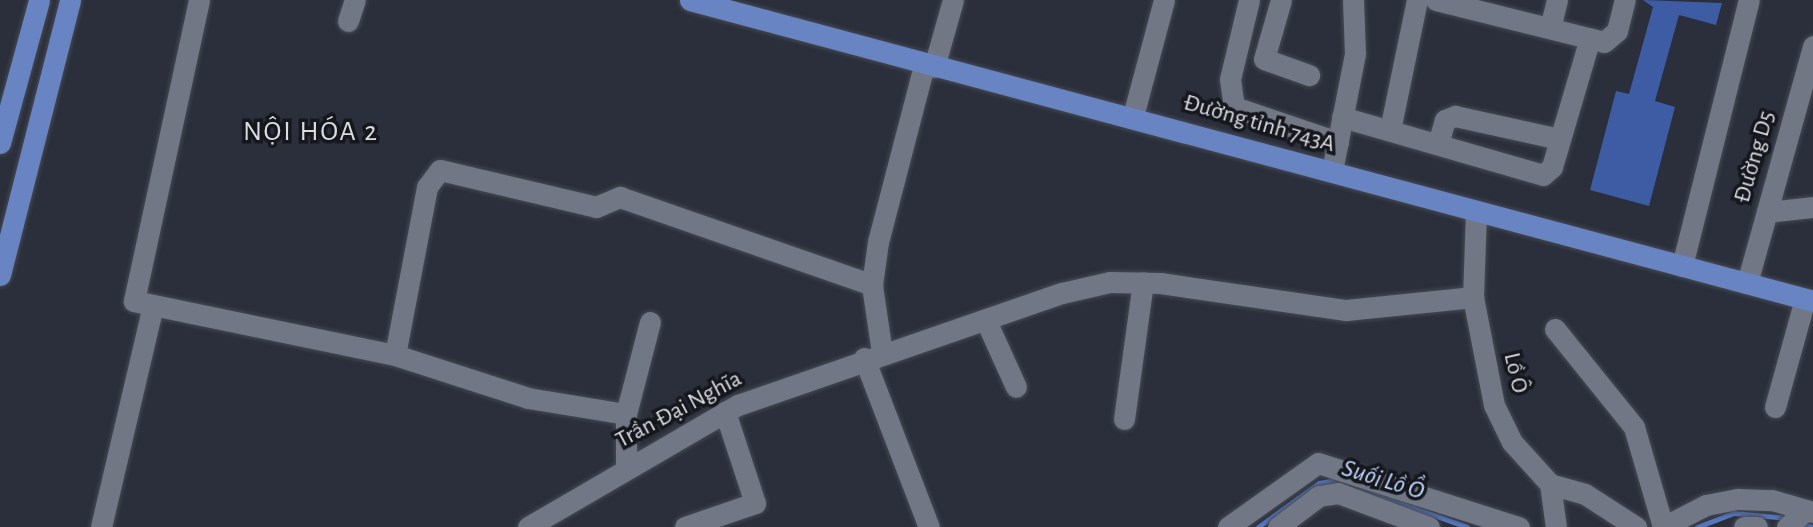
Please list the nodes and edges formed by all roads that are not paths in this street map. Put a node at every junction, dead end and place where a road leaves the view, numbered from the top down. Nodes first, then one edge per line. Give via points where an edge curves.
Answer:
1 (39, 0) edge
2 (70, 0) edge
3 (198, 0) edge
4 (355, 0) edge
5 (690, 0) edge
6 (953, 0) edge
7 (1164, 0) edge
8 (1249, 0) edge
9 (1281, 0) edge
10 (1353, 0) edge
11 (1417, 0) edge
12 (1436, 0) edge
13 (1557, 0) edge
14 (1625, 0) edge
15 (1749, 0) edge
16 (1477, 5) edge
17 (348, 21) dead end
18 (1550, 28) junction
19 (1590, 38) junction
20 (1813, 46) edge
21 (1238, 48) junction
22 (1264, 59) junction
23 (929, 66) junction
24 (1309, 75) dead end
25 (1133, 116) junction
26 (1342, 117) junction
27 (1390, 130) junction
28 (1560, 139) junction
29 (1338, 142) junction
30 (0, 143) edge
31 (1438, 144) junction
32 (1332, 171) junction
33 (1813, 207) edge
34 (1476, 212) junction
35 (1767, 212) junction
36 (1682, 266) junction
37 (0, 275) edge
38 (1143, 282) junction
39 (1747, 283) junction
40 (872, 285) junction
41 (1474, 297) junction
42 (1809, 300) edge
43 (144, 304) junction
44 (650, 322) dead end
45 (987, 323) junction
46 (1555, 329) dead end
47 (394, 355) junction
48 (873, 355) junction
49 (1016, 387) dead end
50 (1775, 407) dead end
51 (725, 412) junction
52 (626, 414) junction
53 (1124, 419) dead end
54 (626, 467) junction
55 (1550, 484) junction
56 (1800, 517) edge
57 (101, 527) edge
58 (528, 527) edge
59 (685, 527) edge
60 (929, 527) edge
61 (1228, 527) edge
62 (1278, 527) edge
63 (1429, 527) edge
64 (1519, 527) edge
65 (1556, 527) edge
66 (1636, 527) edge
67 (1663, 527) edge
68 (1744, 527) edge
69 (1757, 527) edge

1 - 30 main road
2 - 37 main road
3 - 43 street
4 - 17 street
5 - 23 main road, Đường tỉnh 743A
6 - 23 street
7 - 25 street
8 - 21 street
9 - 22 street
10 - 26 street via 1355,54
11 - 27 street
12 - 16 street
13 - 18 street
14 - 19 street via 1611,38
15 - 36 street
16 - 18 street
18 - 19 street
19 - 28 street
20 - 35 street, Đường D5
21 - 22 street
21 - 29 street via 1230,79 1234,107
22 - 24 street
23 - 25 main road, Đường tỉnh 743A
23 - 40 street via 886,205
25 - 32 main road, Đường tỉnh 743A
26 - 27 street
26 - 29 street
27 - 31 street
28 - 31 street via 1455,116 1446,121
28 - 31 street via 1543,175
29 - 32 street
32 - 34 main road, Đường tỉnh 743A
33 - 35 street
34 - 36 main road, Đường tỉnh 743A
34 - 41 street, Lồ Ô
35 - 39 street, Đường D5
36 - 39 main road, Đường tỉnh 743A
38 - 41 street, Trần Đại Nghĩa via 1346,310
38 - 45 street, Trần Đại Nghĩa via 1110,282 1062,293
38 - 53 street
39 - 42 main road, Đường tỉnh 743A
40 - 47 street via 620,197 596,207 440,170 427,187
40 - 48 street
41 - 55 street, Lồ Ô via 1494,405 1512,442
42 - 50 street
43 - 47 street
43 - 57 street
44 - 52 street
45 - 48 street, Trần Đại Nghĩa
45 - 49 street
46 - 67 street via 1634,427
47 - 52 street via 528,398
48 - 51 street, Trần Đại Nghĩa
48 - 60 street
51 - 54 street, Trần Đại Nghĩa
51 - 59 street via 755,503
52 - 54 street
54 - 58 street, Trần Đại Nghĩa
55 - 65 street
55 - 66 street via 1585,494
56 - 67 street via 1738,499 1706,505
61 - 64 street via 1318,463
62 - 63 street via 1319,496 1338,493
68 - 69 street

